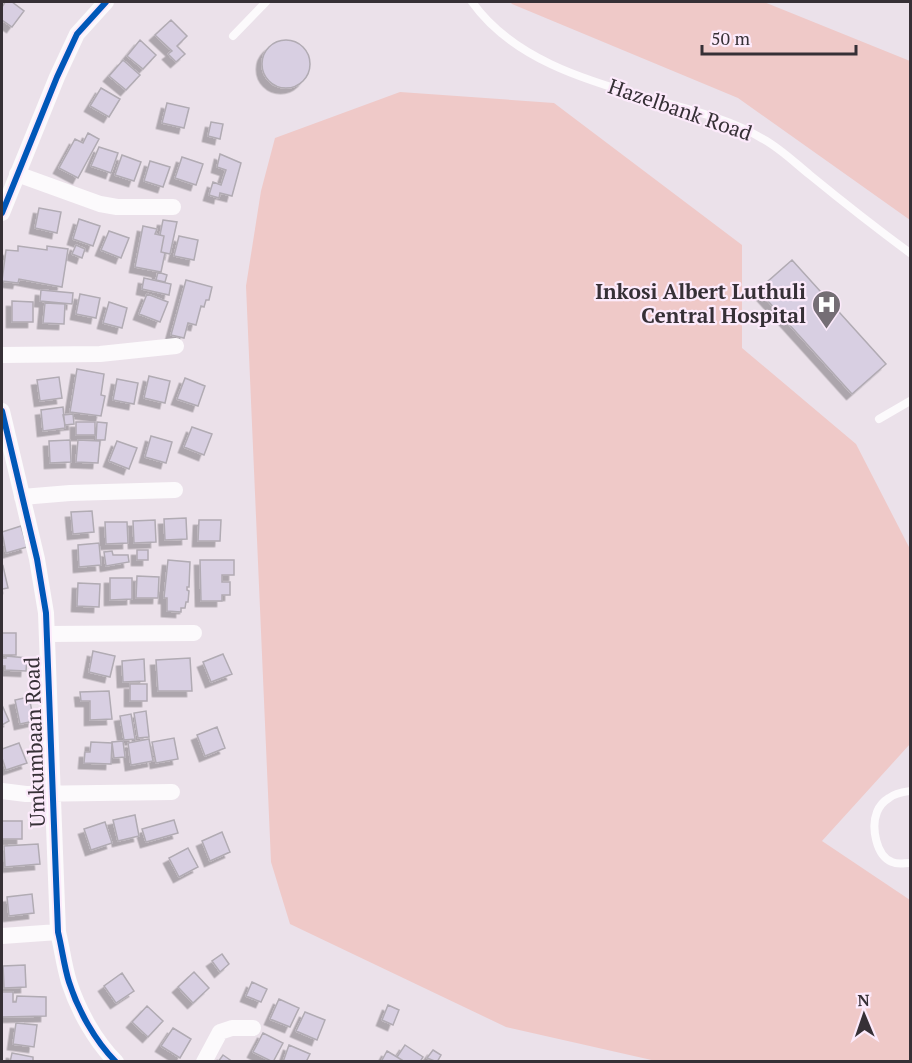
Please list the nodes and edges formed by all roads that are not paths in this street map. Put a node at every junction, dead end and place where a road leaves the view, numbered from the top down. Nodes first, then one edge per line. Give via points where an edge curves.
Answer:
1 (106, 2) edge
2 (266, 2) edge
3 (472, 2) edge
4 (234, 36) dead end
5 (17, 174) junction
6 (173, 207) dead end
7 (2, 213) edge
8 (910, 253) edge
9 (176, 346) dead end
10 (2, 356) edge
11 (910, 401) edge
12 (2, 411) edge
13 (879, 419) dead end
14 (175, 490) dead end
15 (22, 497) junction
16 (194, 633) dead end
17 (47, 634) junction
18 (910, 790) edge
19 (2, 791) edge
20 (172, 792) dead end
21 (54, 794) junction
22 (910, 863) edge
23 (58, 932) junction
24 (2, 936) edge
25 (254, 1028) dead end
26 (106, 1058) edge
27 (204, 1062) edge

1 - 5 street via 77,34
2 - 4 lane
3 - 8 lane, Hazelbank Road via 518,47 542,60 582,77 723,120 764,139
5 - 6 street via 100,204
5 - 7 street
9 - 10 street via 100,354
11 - 13 lane
12 - 15 street, Umkumbaan Road
14 - 15 street
15 - 17 street, Umkumbaan Road via 37,559
16 - 17 street
17 - 21 street, Umkumbaan Road
18 - 22 lane via 888,798 875,822 879,850 884,857 891,862
19 - 21 street
20 - 21 street
21 - 23 street, Umkumbaan Road
23 - 24 street
23 - 26 street, Umkumbaan Road via 69,982
25 - 27 street via 220,1032

